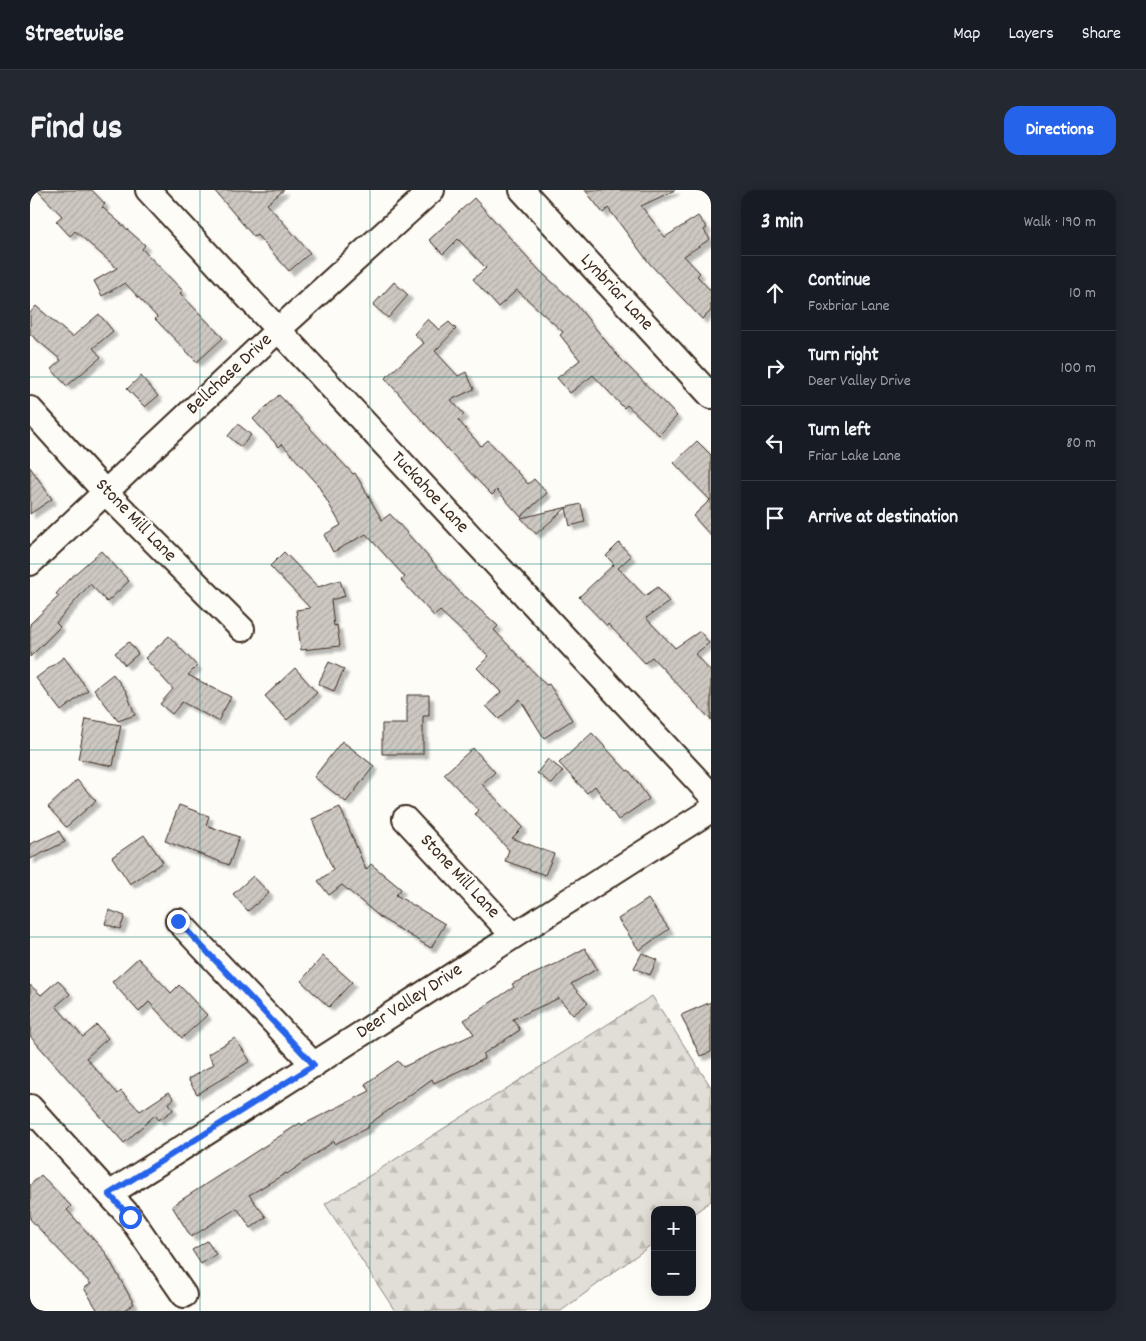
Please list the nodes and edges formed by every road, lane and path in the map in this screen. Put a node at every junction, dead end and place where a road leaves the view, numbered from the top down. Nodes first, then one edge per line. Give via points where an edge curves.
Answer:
1 (148, 190) edge
2 (432, 190) edge
3 (522, 190) edge
4 (278, 330) junction
5 (711, 396) edge
6 (30, 409) edge
7 (105, 492) junction
8 (30, 563) edge
9 (242, 630) dead end
10 (711, 795) edge
11 (711, 810) edge
12 (405, 819) dead end
13 (178, 921) dead end
14 (514, 935) junction
15 (314, 1065) junction
16 (30, 1107) edge
17 (109, 1194) junction
18 (184, 1294) dead end

1 - 4 street, Tuckahoe Lane
2 - 4 street, Bellchase Drive
3 - 5 street, Lynbriar Lane
4 - 7 street, Bellchase Drive
4 - 10 street, Tuckahoe Lane
6 - 7 street, Stone Mill Lane
7 - 8 street, Bellchase Drive
7 - 9 street, Stone Mill Lane
11 - 14 street, Deer Valley Drive
12 - 14 street, Stone Mill Lane
13 - 15 street
14 - 15 street, Deer Valley Drive
15 - 17 street, Deer Valley Drive
16 - 17 street
17 - 18 street via 130,1217

